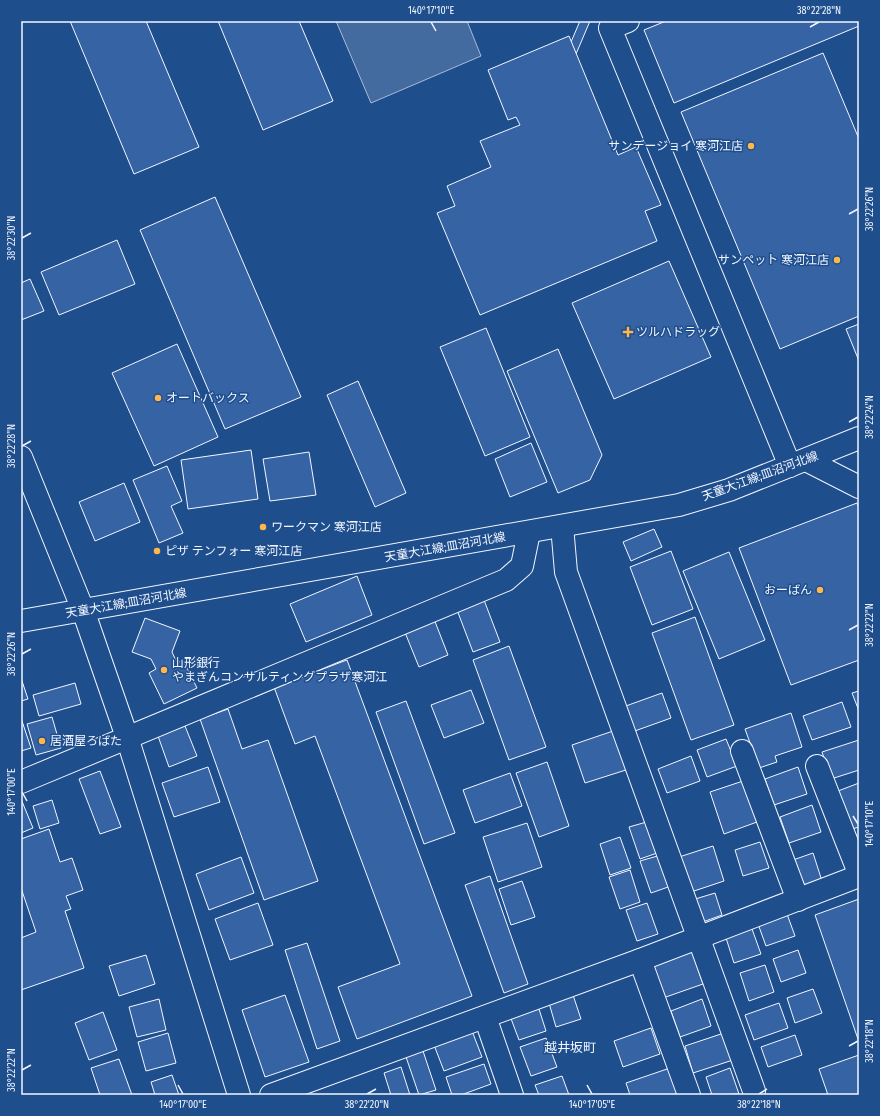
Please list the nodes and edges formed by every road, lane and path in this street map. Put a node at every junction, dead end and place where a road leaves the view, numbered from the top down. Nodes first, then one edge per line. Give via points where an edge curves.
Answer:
1 (628, 21) edge
2 (859, 438) edge
3 (21, 458) edge
4 (798, 463) junction
5 (859, 487) edge
6 (562, 526) junction
7 (529, 532) junction
8 (83, 610) junction
9 (21, 621) edge
10 (127, 737) junction
11 (742, 751) dead end
12 (817, 766) dead end
13 (21, 782) edge
14 (859, 875) edge
15 (798, 900) junction
16 (698, 938) junction
17 (640, 960) junction
18 (485, 1017) junction
19 (754, 1091) dead end
20 (239, 1095) edge
21 (271, 1095) edge
22 (512, 1095) edge
23 (689, 1095) edge

1 - 4 street via 610,28
2 - 4 street, 天童大江線;皿沼河北線
3 - 8 street
4 - 5 street
4 - 6 street, 天童大江線;皿沼河北線 via 729,490 679,505
6 - 7 street, 天童大江線;皿沼河北線
6 - 16 street via 566,572
7 - 8 street, 天童大江線;皿沼河北線
7 - 10 street via 522,566 506,580
8 - 9 street, 天童大江線;皿沼河北線
8 - 10 street
10 - 13 street
10 - 20 street
11 - 15 street
12 - 14 street
14 - 15 street
15 - 16 street
16 - 17 street
16 - 19 street
17 - 18 street
17 - 23 street
18 - 21 street
18 - 22 street

